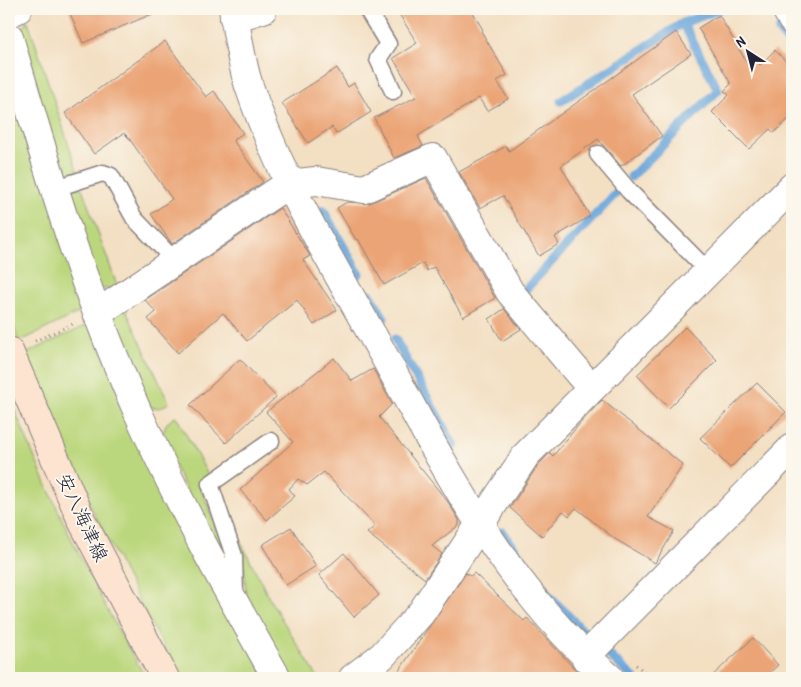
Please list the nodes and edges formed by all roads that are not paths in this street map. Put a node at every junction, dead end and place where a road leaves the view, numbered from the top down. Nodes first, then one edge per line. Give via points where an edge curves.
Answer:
1 (18, 9) edge
2 (263, 9) edge
3 (367, 9) edge
4 (786, 9) edge
5 (9, 13) edge
6 (234, 14) edge
7 (792, 20) edge
8 (9, 37) edge
9 (393, 91) dead end
10 (598, 154) dead end
11 (288, 184) junction
12 (792, 186) edge
13 (53, 189) junction
14 (175, 261) junction
15 (708, 271) junction
16 (98, 313) junction
17 (9, 352) edge
18 (591, 388) junction
19 (271, 441) dead end
20 (792, 448) edge
21 (480, 523) junction
22 (235, 604) junction
23 (594, 647) junction
24 (165, 678) edge
25 (277, 678) edge
26 (353, 678) edge
27 (610, 678) edge

1 - 5 street
2 - 6 street
3 - 9 lane via 388,44 378,58
4 - 7 street
6 - 11 street via 250,88
8 - 13 street
10 - 15 lane via 629,191
11 - 14 street
11 - 18 street via 316,181 364,189 433,158 510,292
11 - 21 street
12 - 15 street
13 - 14 lane via 103,173 111,176 134,218
13 - 16 street
14 - 16 street
15 - 18 street
16 - 22 street via 144,428
17 - 24 main road, 安八海津線 via 82,521
18 - 21 street via 526,455
19 - 22 lane via 210,484 234,556
20 - 23 street
21 - 23 street via 536,604
21 - 26 street via 421,613 382,656
22 - 25 street
23 - 27 street

